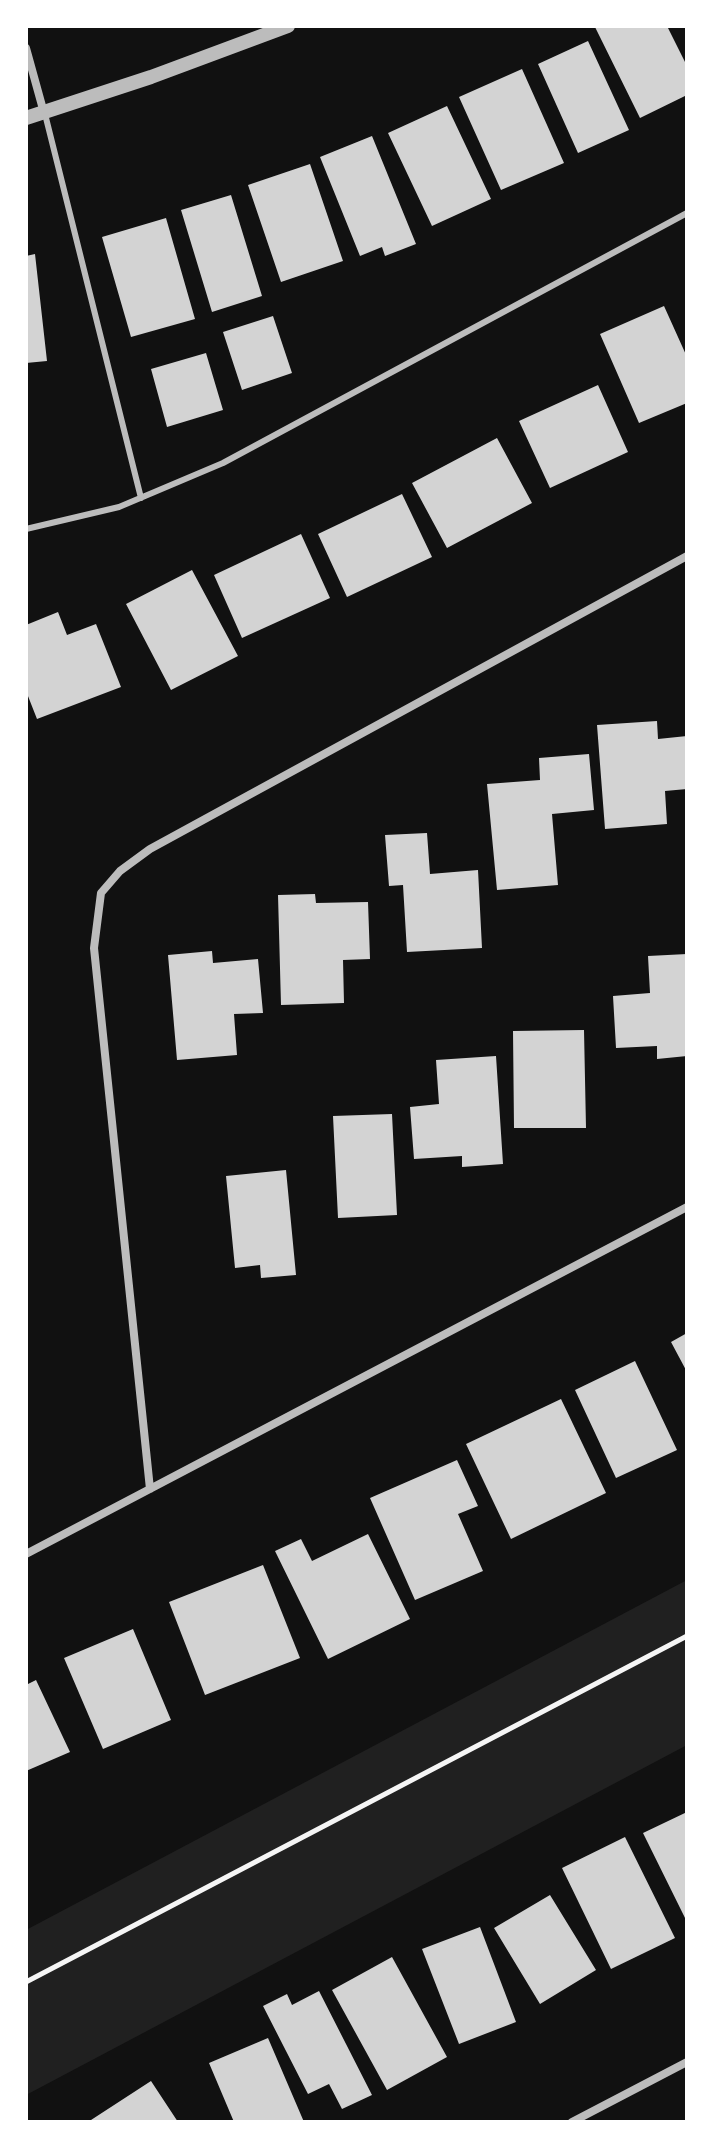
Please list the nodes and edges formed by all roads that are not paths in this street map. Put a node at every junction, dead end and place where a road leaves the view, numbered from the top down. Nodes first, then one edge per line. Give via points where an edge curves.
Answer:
1 (288, 26) edge
2 (26, 48) edge
3 (45, 114) junction
4 (26, 118) edge
5 (687, 213) edge
6 (141, 498) junction
7 (26, 529) edge
8 (687, 556) edge
9 (687, 1207) edge
10 (150, 1489) junction
11 (26, 1554) edge
12 (687, 2062) edge
13 (572, 2122) edge

1 - 3 street
2 - 3 street
3 - 4 street
3 - 6 lane
5 - 6 lane via 223,463
6 - 7 lane
8 - 10 street via 150,849 101,893 94,948
9 - 10 street
10 - 11 street
12 - 13 street

